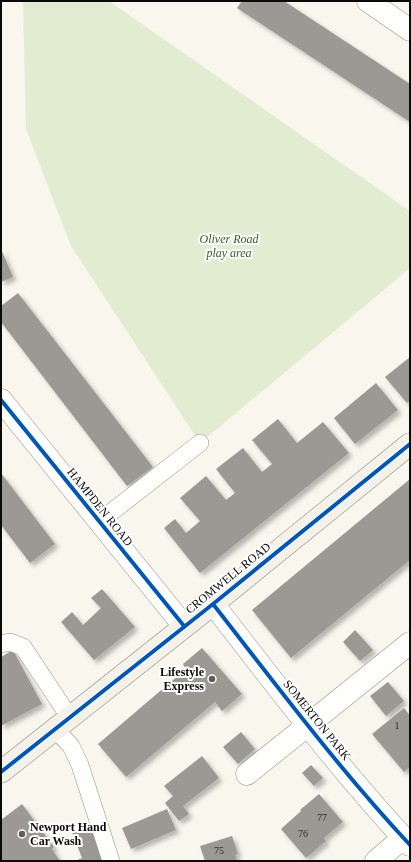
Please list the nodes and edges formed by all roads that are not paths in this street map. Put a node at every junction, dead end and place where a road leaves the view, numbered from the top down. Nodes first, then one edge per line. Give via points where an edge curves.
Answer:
1 (368, 1) edge
2 (410, 30) edge
3 (1, 400) edge
4 (200, 443) dead end
5 (410, 444) edge
6 (100, 522) junction
7 (213, 604) junction
8 (184, 626) junction
9 (410, 643) edge
10 (1, 644) edge
11 (62, 724) junction
12 (307, 726) junction
13 (1, 772) edge
14 (247, 774) dead end
15 (407, 841) edge
16 (111, 861) edge
17 (376, 861) edge

1 - 2 street
3 - 6 street, HAMPDEN ROAD
4 - 6 lane
5 - 7 street, CROMWELL ROAD
6 - 8 street, HAMPDEN ROAD
7 - 8 street, CROMWELL ROAD
7 - 12 street, SOMERTON PARK
8 - 11 street, CROMWELL ROAD
9 - 12 street, SOMERTON PARK
10 - 11 lane via 10,642 23,647
11 - 13 street, CROMWELL ROAD
11 - 16 lane via 80,765
12 - 14 street, SOMERTON PARK
12 - 15 street, SOMERTON PARK via 360,790
15 - 17 street, SOMERTON PARK

